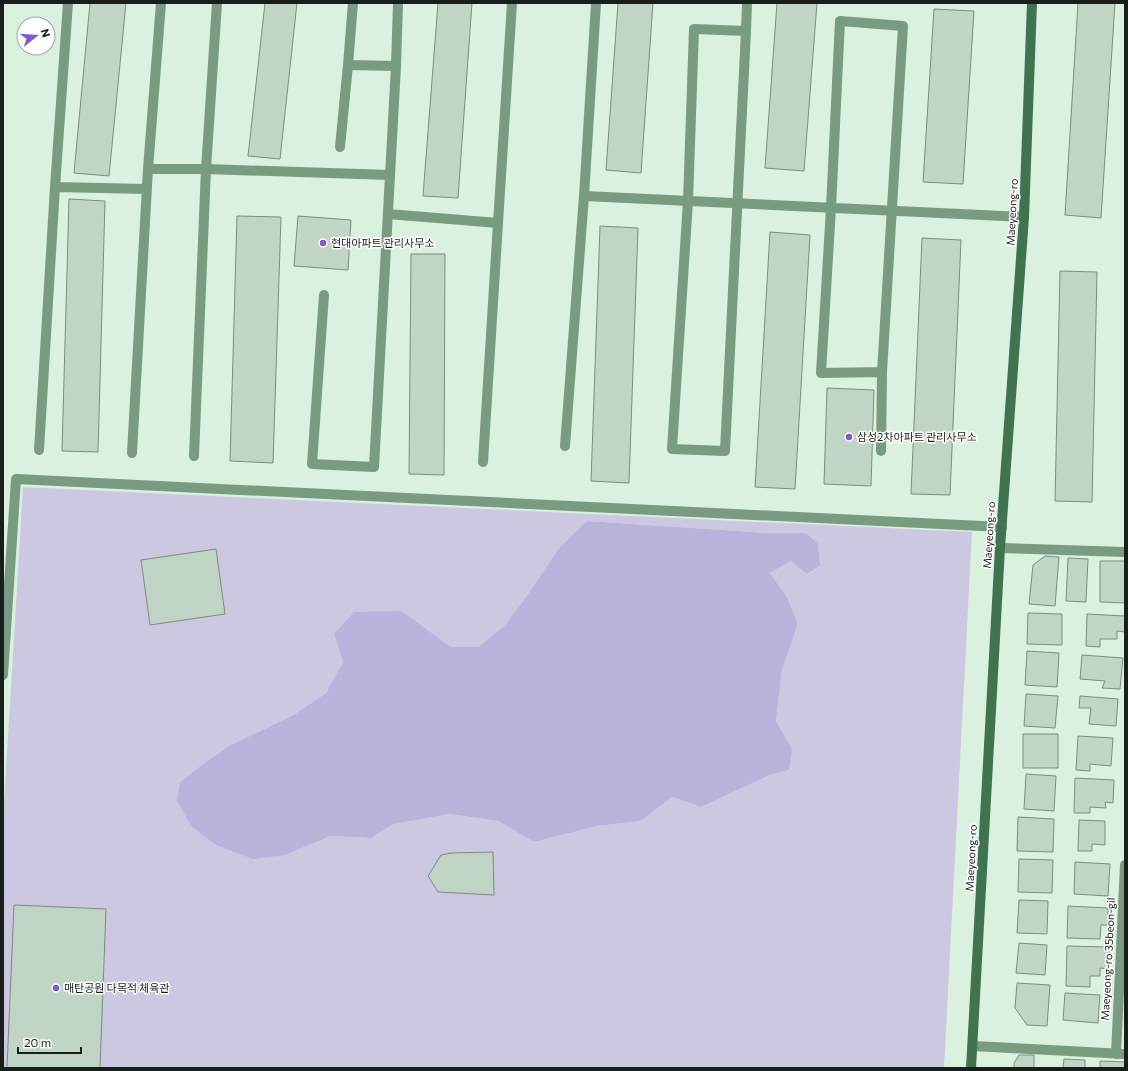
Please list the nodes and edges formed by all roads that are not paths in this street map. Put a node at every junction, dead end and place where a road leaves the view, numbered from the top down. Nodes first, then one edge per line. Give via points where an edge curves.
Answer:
1 (68, 3) edge
2 (161, 3) edge
3 (217, 3) edge
4 (353, 3) edge
5 (398, 3) edge
6 (512, 3) edge
7 (596, 3) edge
8 (747, 3) edge
9 (1032, 3) edge
10 (746, 31) junction
11 (348, 65) junction
12 (396, 66) junction
13 (340, 147) dead end
14 (148, 169) junction
15 (206, 169) junction
16 (390, 175) junction
17 (55, 187) junction
18 (147, 189) junction
19 (584, 196) junction
20 (688, 201) junction
21 (738, 203) junction
22 (832, 208) junction
23 (892, 211) junction
24 (388, 214) junction
25 (1024, 217) junction
26 (498, 223) junction
27 (324, 296) dead end
28 (882, 372) junction
29 (565, 446) dead end
30 (39, 450) dead end
31 (881, 451) dead end
32 (132, 453) dead end
33 (194, 456) dead end
34 (483, 462) dead end
35 (1002, 527) junction
36 (1000, 548) junction
37 (1125, 552) edge
38 (3, 676) edge
39 (1125, 865) edge
40 (973, 1046) junction
41 (1120, 1054) edge
42 (971, 1068) edge

1 - 17 street
2 - 14 street
3 - 15 street
4 - 11 street
5 - 12 street
6 - 26 street
7 - 19 street
8 - 10 street
9 - 25 street, Maeyeong-ro
10 - 20 street via 694,29
10 - 21 street
11 - 12 street
11 - 13 street
12 - 16 street
14 - 15 street
14 - 18 street
15 - 16 street
15 - 33 street
16 - 24 street
17 - 18 street
17 - 30 street
18 - 32 street
19 - 20 street
19 - 29 street
20 - 21 street
20 - 21 street via 672,449 725,451
21 - 22 street
22 - 23 street
22 - 23 street via 840,21 903,26
22 - 28 street via 821,373
23 - 25 street
23 - 28 street
24 - 26 street
24 - 27 street via 374,467 312,464
25 - 35 street, Maeyeong-ro
26 - 34 street
28 - 31 street
35 - 36 street, Maeyeong-ro
35 - 38 street via 16,479
36 - 37 street
36 - 40 street, Maeyeong-ro
39 - 41 street, Maeyeong-ro 35beon-gil
40 - 41 street, Maeyeong-ro 35beon-gil
40 - 42 street, Maeyeong-ro

